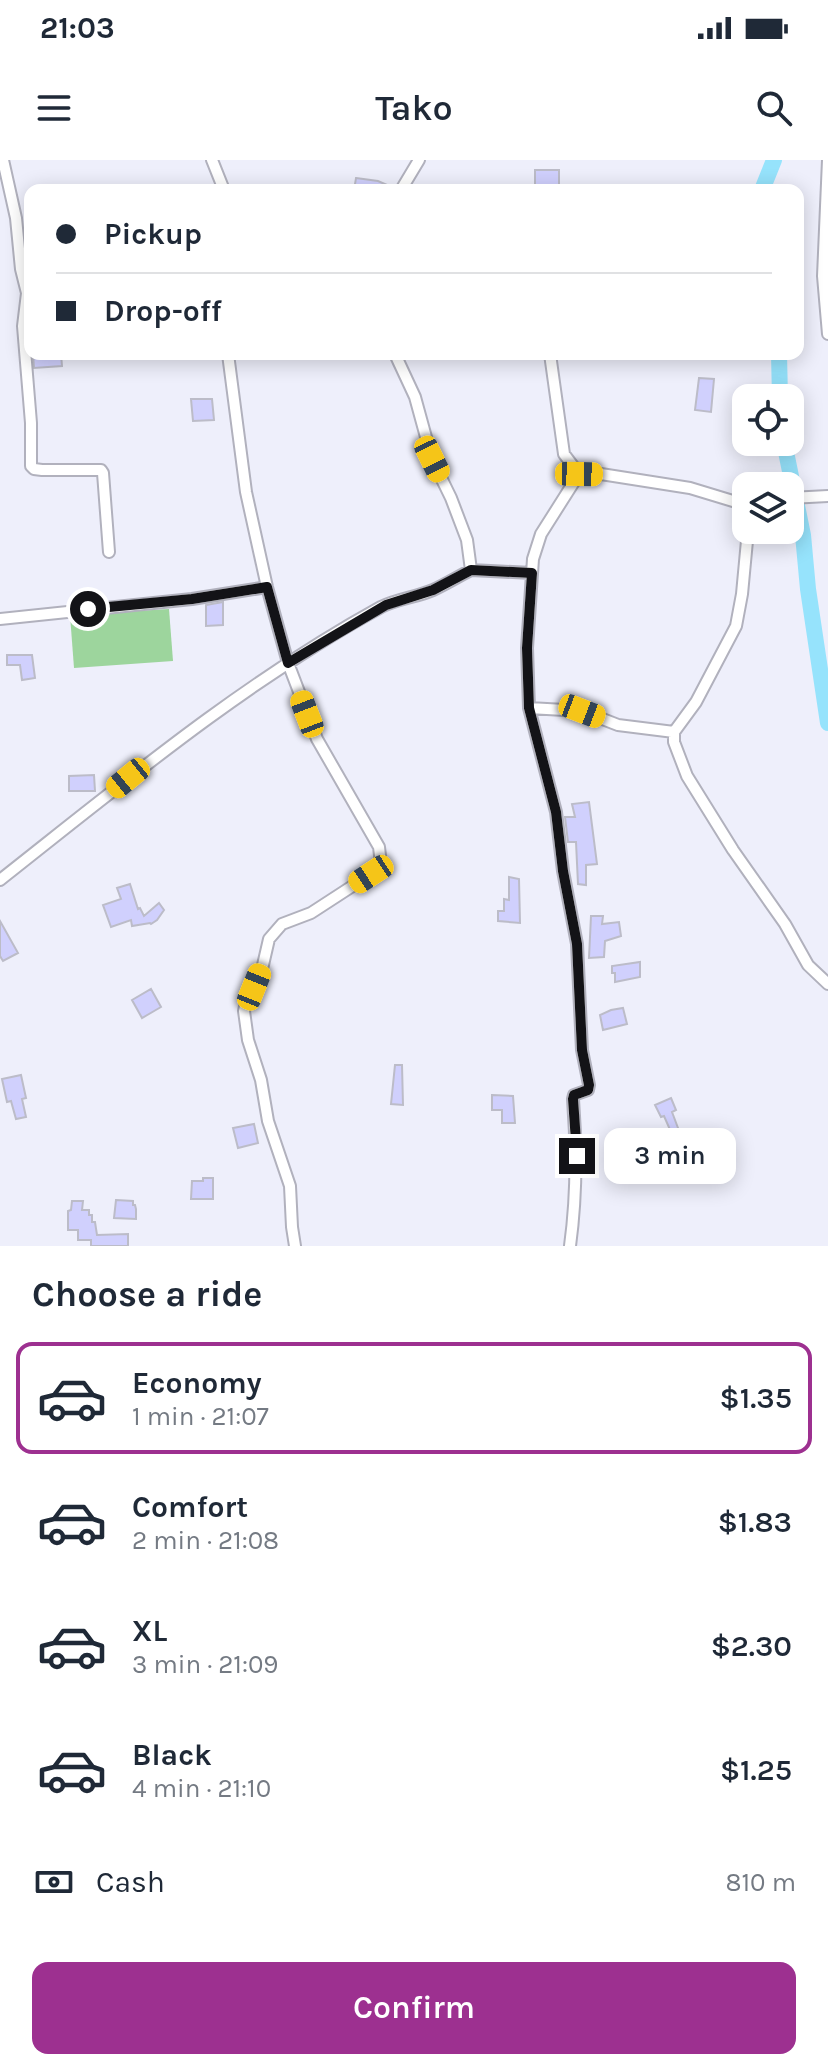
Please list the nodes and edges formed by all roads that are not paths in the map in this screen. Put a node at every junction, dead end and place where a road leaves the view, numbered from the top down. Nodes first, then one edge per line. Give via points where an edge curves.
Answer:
1 (3, 160) edge
2 (212, 160) edge
3 (419, 160) edge
4 (828, 160) edge
5 (222, 184) edge
6 (405, 184) edge
7 (24, 281) edge
8 (24, 318) edge
9 (828, 334) edge
10 (24, 338) edge
11 (26, 360) edge
12 (229, 360) edge
13 (398, 360) edge
14 (551, 360) edge
15 (579, 474) junction
16 (828, 496) edge
17 (804, 497) edge
18 (732, 501) edge
19 (747, 544) edge
20 (109, 552) dead end
21 (471, 570) junction
22 (532, 573) junction
23 (267, 587) junction
24 (0, 619) edge
25 (288, 663) junction
26 (529, 708) junction
27 (674, 732) junction
28 (0, 880) edge
29 (828, 984) edge
30 (295, 1246) edge
31 (570, 1246) edge

1 - 7 street
2 - 5 street
3 - 6 street
4 - 9 street via 823,276
8 - 10 street
11 - 20 street via 31,466 101,470
12 - 23 street via 246,492
13 - 21 street via 467,540
14 - 15 street via 564,454
15 - 18 street via 690,488
15 - 22 street via 541,534
16 - 17 street
19 - 27 street via 736,626
21 - 22 street
21 - 25 street via 433,590 386,605
22 - 26 street
23 - 24 street
23 - 25 street
25 - 28 street via 145,764
25 - 30 street via 317,739 381,855 381,864 371,874 311,913 282,924 269,939 247,997 248,1040 290,1186
26 - 27 street via 582,711 618,725
26 - 31 street via 556,812 577,944 582,1050 589,1085 573,1099 577,1156
27 - 29 street via 687,776 808,965

